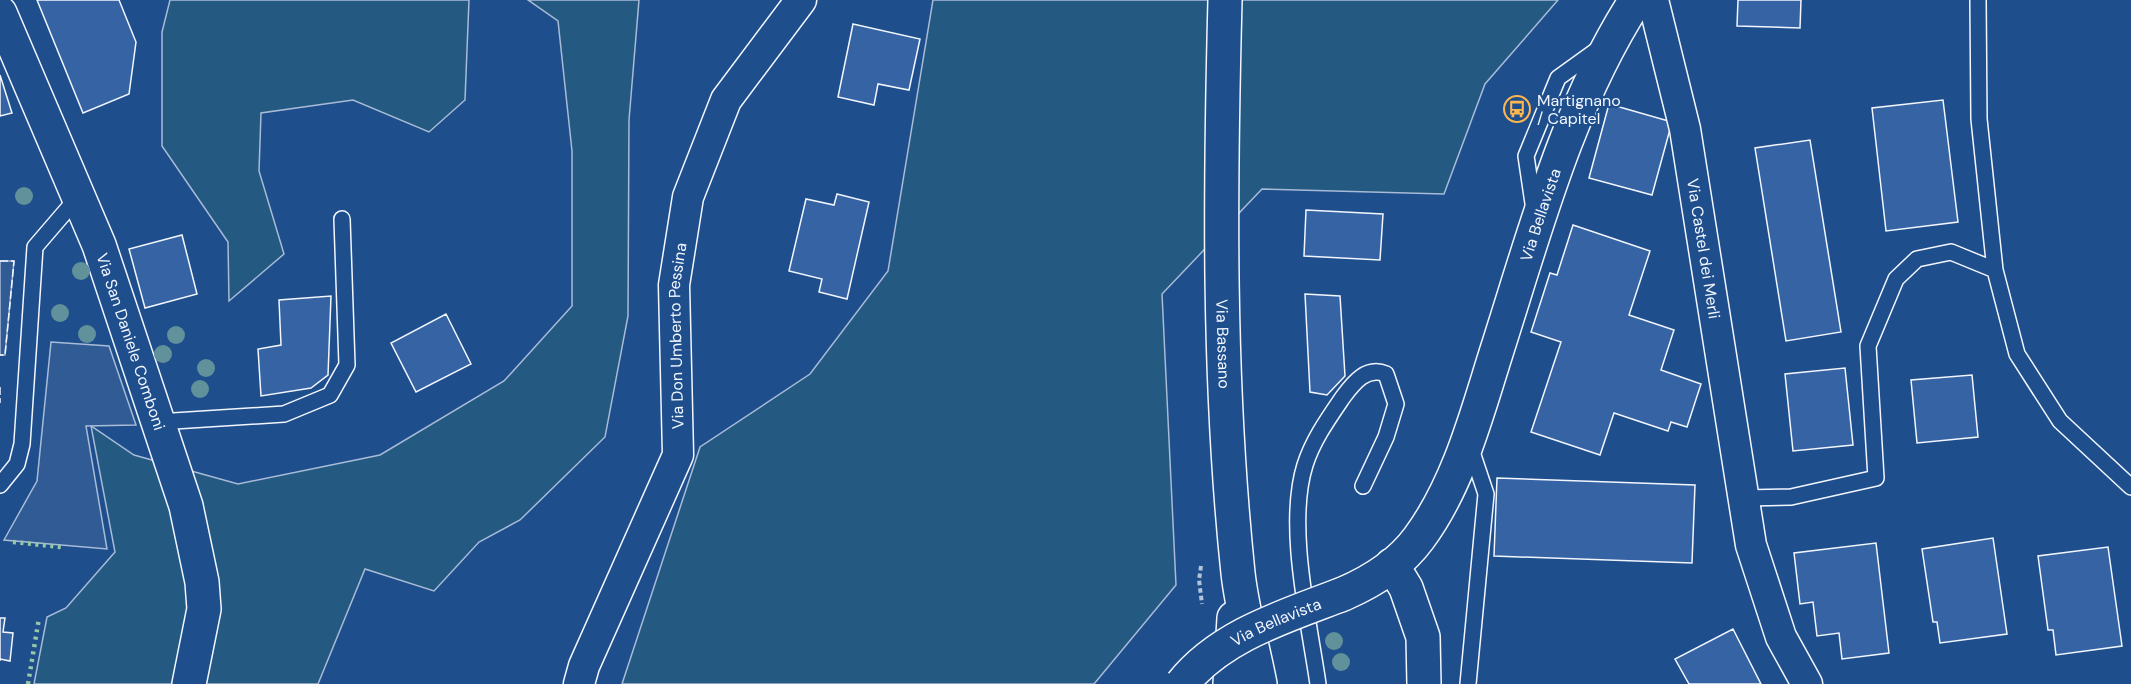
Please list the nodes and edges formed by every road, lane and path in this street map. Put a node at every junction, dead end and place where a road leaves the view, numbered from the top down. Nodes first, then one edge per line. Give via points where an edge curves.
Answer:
1 (801, 0) edge
2 (1225, 0) edge
3 (1636, 0) edge
4 (1653, 0) edge
5 (1978, 0) edge
6 (0, 13) edge
7 (78, 197) junction
8 (342, 219) dead end
9 (1995, 270) junction
10 (158, 422) junction
11 (1467, 438) junction
12 (0, 485) edge
13 (1363, 486) dead end
14 (2131, 487) edge
15 (1745, 498) junction
16 (1392, 566) junction
17 (1238, 575) junction
18 (189, 684) edge
19 (579, 684) edge
20 (1182, 684) edge
21 (1230, 684) edge
22 (1260, 684) edge
23 (1270, 684) edge
24 (1318, 684) edge
25 (1424, 684) edge
26 (1468, 684) edge
27 (1807, 684) edge

1 - 19 street, Via Don Umberto Pessina via 726,100 688,197 674,285 678,455
2 - 17 street, Via Bassano via 1223,349
3 - 11 street, Via Bellavista via 1611,40 1572,126
4 - 15 street, Via Castel dei Merli via 1685,129
5 - 9 lane via 1979,119
6 - 7 street, Via San Daniele Comboni
7 - 10 street, Via San Daniele Comboni via 99,245
7 - 12 lane via 35,247 22,444 17,464
8 - 10 lane via 347,365 330,395 284,414
9 - 14 lane via 2017,354 2060,421
9 - 15 lane via 1951,252 1917,259 1896,279 1868,346 1876,478 1791,497
10 - 18 street, Via San Daniele Comboni via 186,506 202,582 204,609
11 - 16 street, Via Bellavista via 1437,512 1418,540
11 - 26 lane via 1486,494
13 - 24 lane via 1386,437 1396,404 1386,374 1377,370 1368,371 1349,389 1319,432 1304,467 1296,533
15 - 27 street, Via Castel dei Merli via 1751,545 1778,627
16 - 20 street, Via Bellavista, bridge via 1363,586 1269,623 1216,650
16 - 25 street via 1406,588 1423,638
17 - 21 street
17 - 22 street, Via Bassano
17 - 23 street

